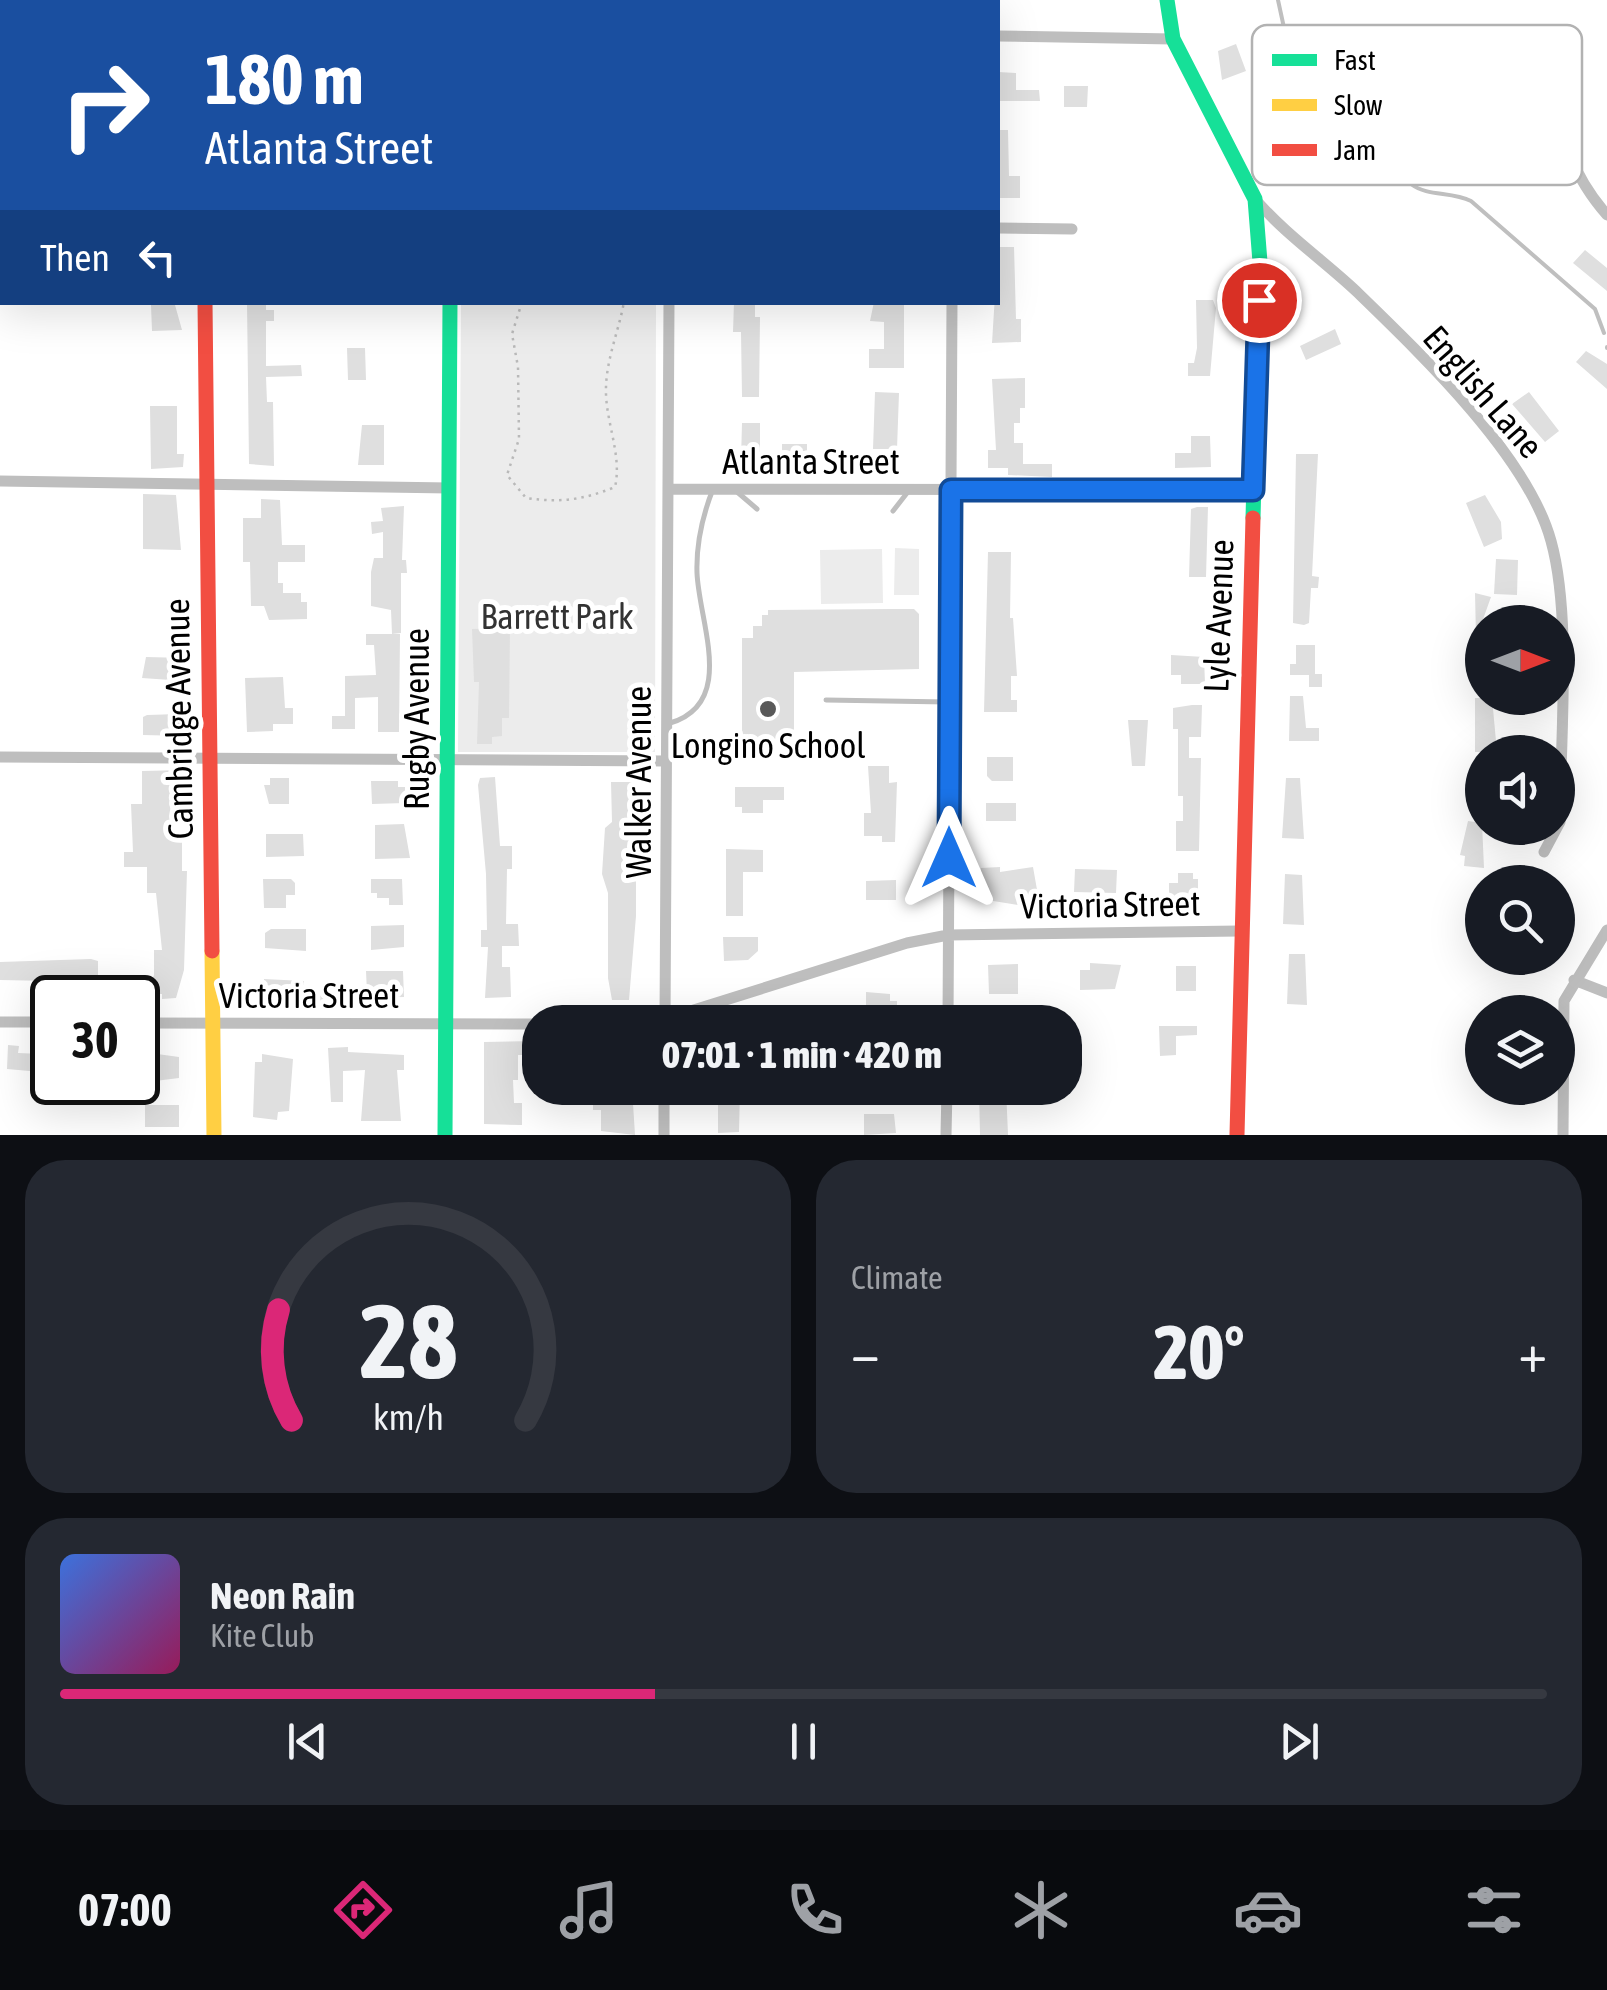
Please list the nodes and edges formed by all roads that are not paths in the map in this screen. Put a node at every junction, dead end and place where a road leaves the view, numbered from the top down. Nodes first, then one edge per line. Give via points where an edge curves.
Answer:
1 (1168, 0) edge
2 (1000, 36) edge
3 (1173, 38) junction
4 (1582, 181) edge
5 (1255, 199) junction
6 (1607, 215) edge
7 (1000, 228) edge
8 (1072, 230) dead end
9 (205, 305) edge
10 (450, 305) edge
11 (669, 305) edge
12 (952, 305) edge
13 (0, 482) edge
14 (207, 484) junction
15 (448, 488) junction
16 (668, 489) junction
17 (713, 489) junction
18 (734, 489) junction
19 (910, 490) junction
20 (951, 490) junction
21 (1253, 490) junction
22 (757, 509) dead end
23 (893, 510) dead end
24 (826, 700) dead end
25 (950, 703) junction
26 (667, 724) junction
27 (0, 757) edge
28 (210, 758) junction
29 (447, 760) junction
30 (666, 761) junction
31 (1544, 852) dead end
32 (1607, 930) edge
33 (1239, 931) junction
34 (948, 935) junction
35 (1574, 980) junction
36 (1607, 992) edge
37 (665, 1005) edge
38 (715, 1005) edge
39 (948, 1005) edge
40 (0, 1022) edge
41 (30, 1022) edge
42 (160, 1022) edge
43 (213, 1023) junction
44 (446, 1024) junction
45 (522, 1024) edge
46 (664, 1105) edge
47 (947, 1105) edge
48 (214, 1135) edge
49 (445, 1135) edge
50 (664, 1135) edge
51 (946, 1135) edge
52 (1237, 1135) edge
53 (1563, 1135) edge

1 - 3 street, Lyle Avenue
2 - 3 street
3 - 5 street, Lyle Avenue
4 - 6 street
5 - 21 street, Lyle Avenue via 1260,262
5 - 31 street, English Lane via 1356,291 1491,433 1534,496 1560,590 1560,822
7 - 8 street
9 - 14 street, Cambridge Avenue
10 - 15 street, Rugby Avenue
11 - 16 street, Walker Avenue
12 - 20 street
13 - 14 street
14 - 15 street
14 - 28 street, Cambridge Avenue
15 - 29 street, Rugby Avenue
16 - 17 street, Atlanta Street
16 - 26 street, Walker Avenue
17 - 18 street, Atlanta Street
17 - 26 lane via 697,554 709,688 699,709
18 - 19 street, Atlanta Street
18 - 22 lane
19 - 20 street, Atlanta Street
19 - 23 lane
20 - 21 street, Atlanta Street
20 - 25 street
21 - 33 street, Lyle Avenue
24 - 25 lane
25 - 34 street
26 - 30 street, Walker Avenue
27 - 28 street
28 - 29 street
28 - 43 street, Cambridge Avenue
29 - 30 street
29 - 44 street, Rugby Avenue
30 - 37 street, Walker Avenue
32 - 35 street
33 - 34 street, Victoria Street
33 - 52 street, Lyle Avenue
34 - 38 street, Victoria Street
34 - 39 street
35 - 36 street
35 - 53 street via 1564,1001
40 - 41 street
42 - 43 street, Victoria Street
43 - 44 street, Victoria Street
43 - 48 street, Cambridge Avenue
44 - 45 street, Victoria Street
44 - 49 street, Rugby Avenue
46 - 50 street
47 - 51 street

